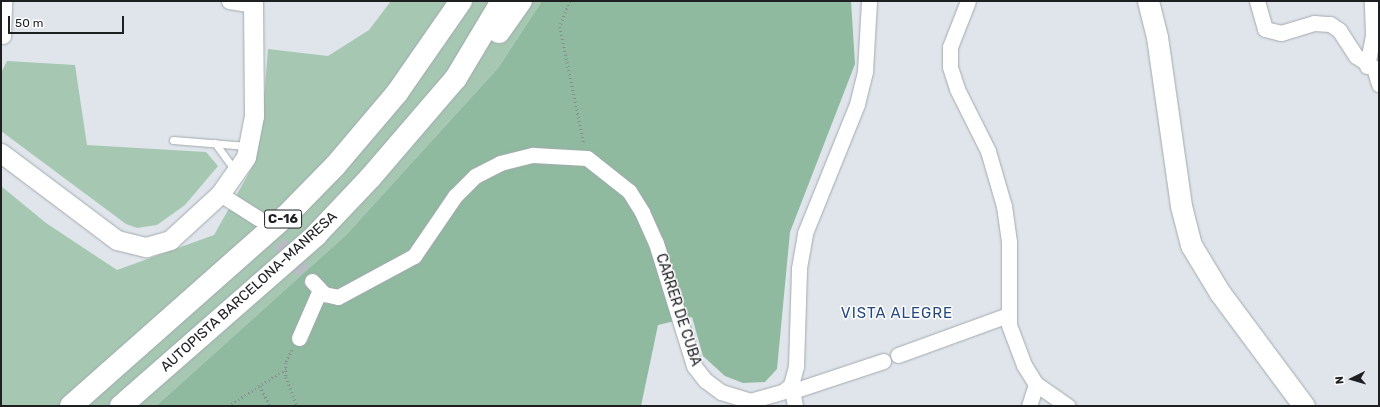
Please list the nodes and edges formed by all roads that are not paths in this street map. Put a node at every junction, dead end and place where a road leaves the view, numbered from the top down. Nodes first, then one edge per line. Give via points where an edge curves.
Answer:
1 (4, 1) edge
2 (229, 1) edge
3 (461, 1) edge
4 (502, 1) edge
5 (521, 1) edge
6 (869, 1) edge
7 (968, 1) edge
8 (1148, 1) edge
9 (1158, 1) edge
10 (1257, 1) edge
11 (1372, 1) edge
12 (253, 3) edge
13 (3, 36) dead end
14 (1157, 37) junction
15 (1375, 73) edge
16 (456, 78) junction
17 (173, 140) dead end
18 (216, 143) junction
19 (250, 146) junction
20 (1, 153) edge
21 (237, 173) junction
22 (220, 194) junction
23 (258, 218) tunnel mouth
24 (1008, 315) junction
25 (299, 338) road end
26 (898, 356) dead end
27 (882, 361) dead end
28 (1036, 384) junction
29 (792, 388) junction
30 (71, 406) edge
31 (120, 406) edge
32 (795, 406) edge
33 (1029, 406) edge
34 (1068, 406) edge
35 (1304, 406) edge

1 - 13 street
2 - 12 street
3 - 30 highway, C-16 via 397,93 335,166 286,216
4 - 16 highway, AUTOPISTA BARCELONA-MANRESA / C-16
5 - 16 highway via 500,30
6 - 29 street via 865,71 857,104 805,233 799,268 796,366
7 - 24 street via 950,47 950,67 956,89 988,151 1004,206 1009,242
8 - 14 main road
9 - 14 main road via 1160,24
10 - 15 street via 1265,29 1281,33 1314,23 1330,24
11 - 15 street
12 - 19 street via 254,116
14 - 35 main road via 1181,206 1191,245 1211,280
16 - 31 highway, AUTOPISTA BARCELONA-MANRESA / C-16 via 409,137 316,235
17 - 18 lane
18 - 19 lane
18 - 21 lane
19 - 21 street
20 - 22 street via 109,236 138,247 170,240
21 - 22 street
22 - 23 street
24 - 26 street
24 - 28 street via 1016,347
25 - 29 street, CARRER DE CUBA via 316,285 331,298 338,297 414,256 455,196 475,176 500,163 533,155 587,158 628,191 642,212 656,243 694,366 705,380 721,392 750,401
27 - 29 street, CARRER DE CUBA
28 - 33 street
28 - 34 street
29 - 32 street

